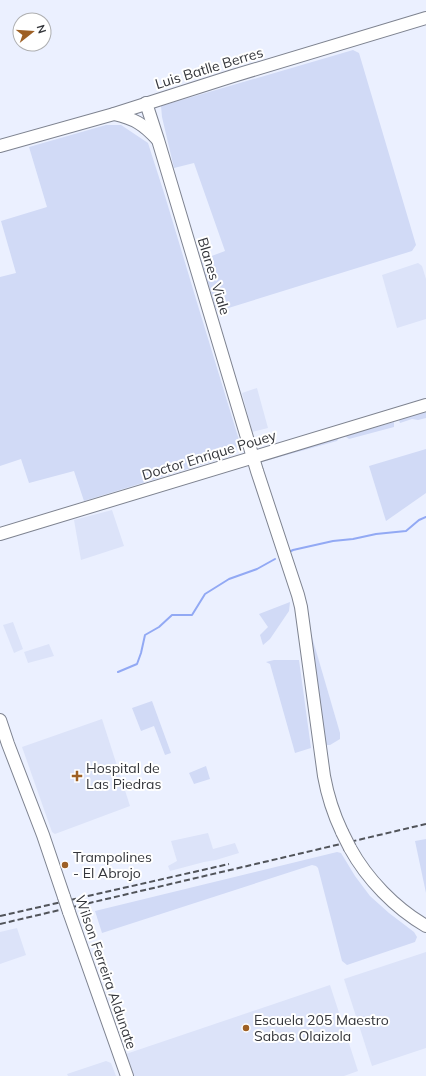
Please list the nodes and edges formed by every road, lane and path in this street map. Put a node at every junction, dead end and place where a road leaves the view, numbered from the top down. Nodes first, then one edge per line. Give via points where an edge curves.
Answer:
1 (426, 18) edge
2 (146, 103) junction
3 (114, 114) junction
4 (158, 140) junction
5 (0, 146) edge
6 (426, 406) edge
7 (253, 458) junction
8 (0, 534) edge
9 (0, 720) edge
10 (426, 926) edge
11 (127, 1076) edge

1 - 2 street, Luis Batlle Berres
2 - 3 street, Luis Batlle Berres
2 - 4 street, Blanes Viale
3 - 4 street via 140,123
3 - 5 street, Luis Batlle Berres
4 - 7 street, Blanes Viale
6 - 7 street, Doctor Enrique Pouey
7 - 8 street, Doctor Enrique Pouey
7 - 10 street, Blanes Viale, bridge via 301,607 328,798 350,848 366,873 405,911
9 - 11 street, Wilson Ferreira Aldunate, bridge

